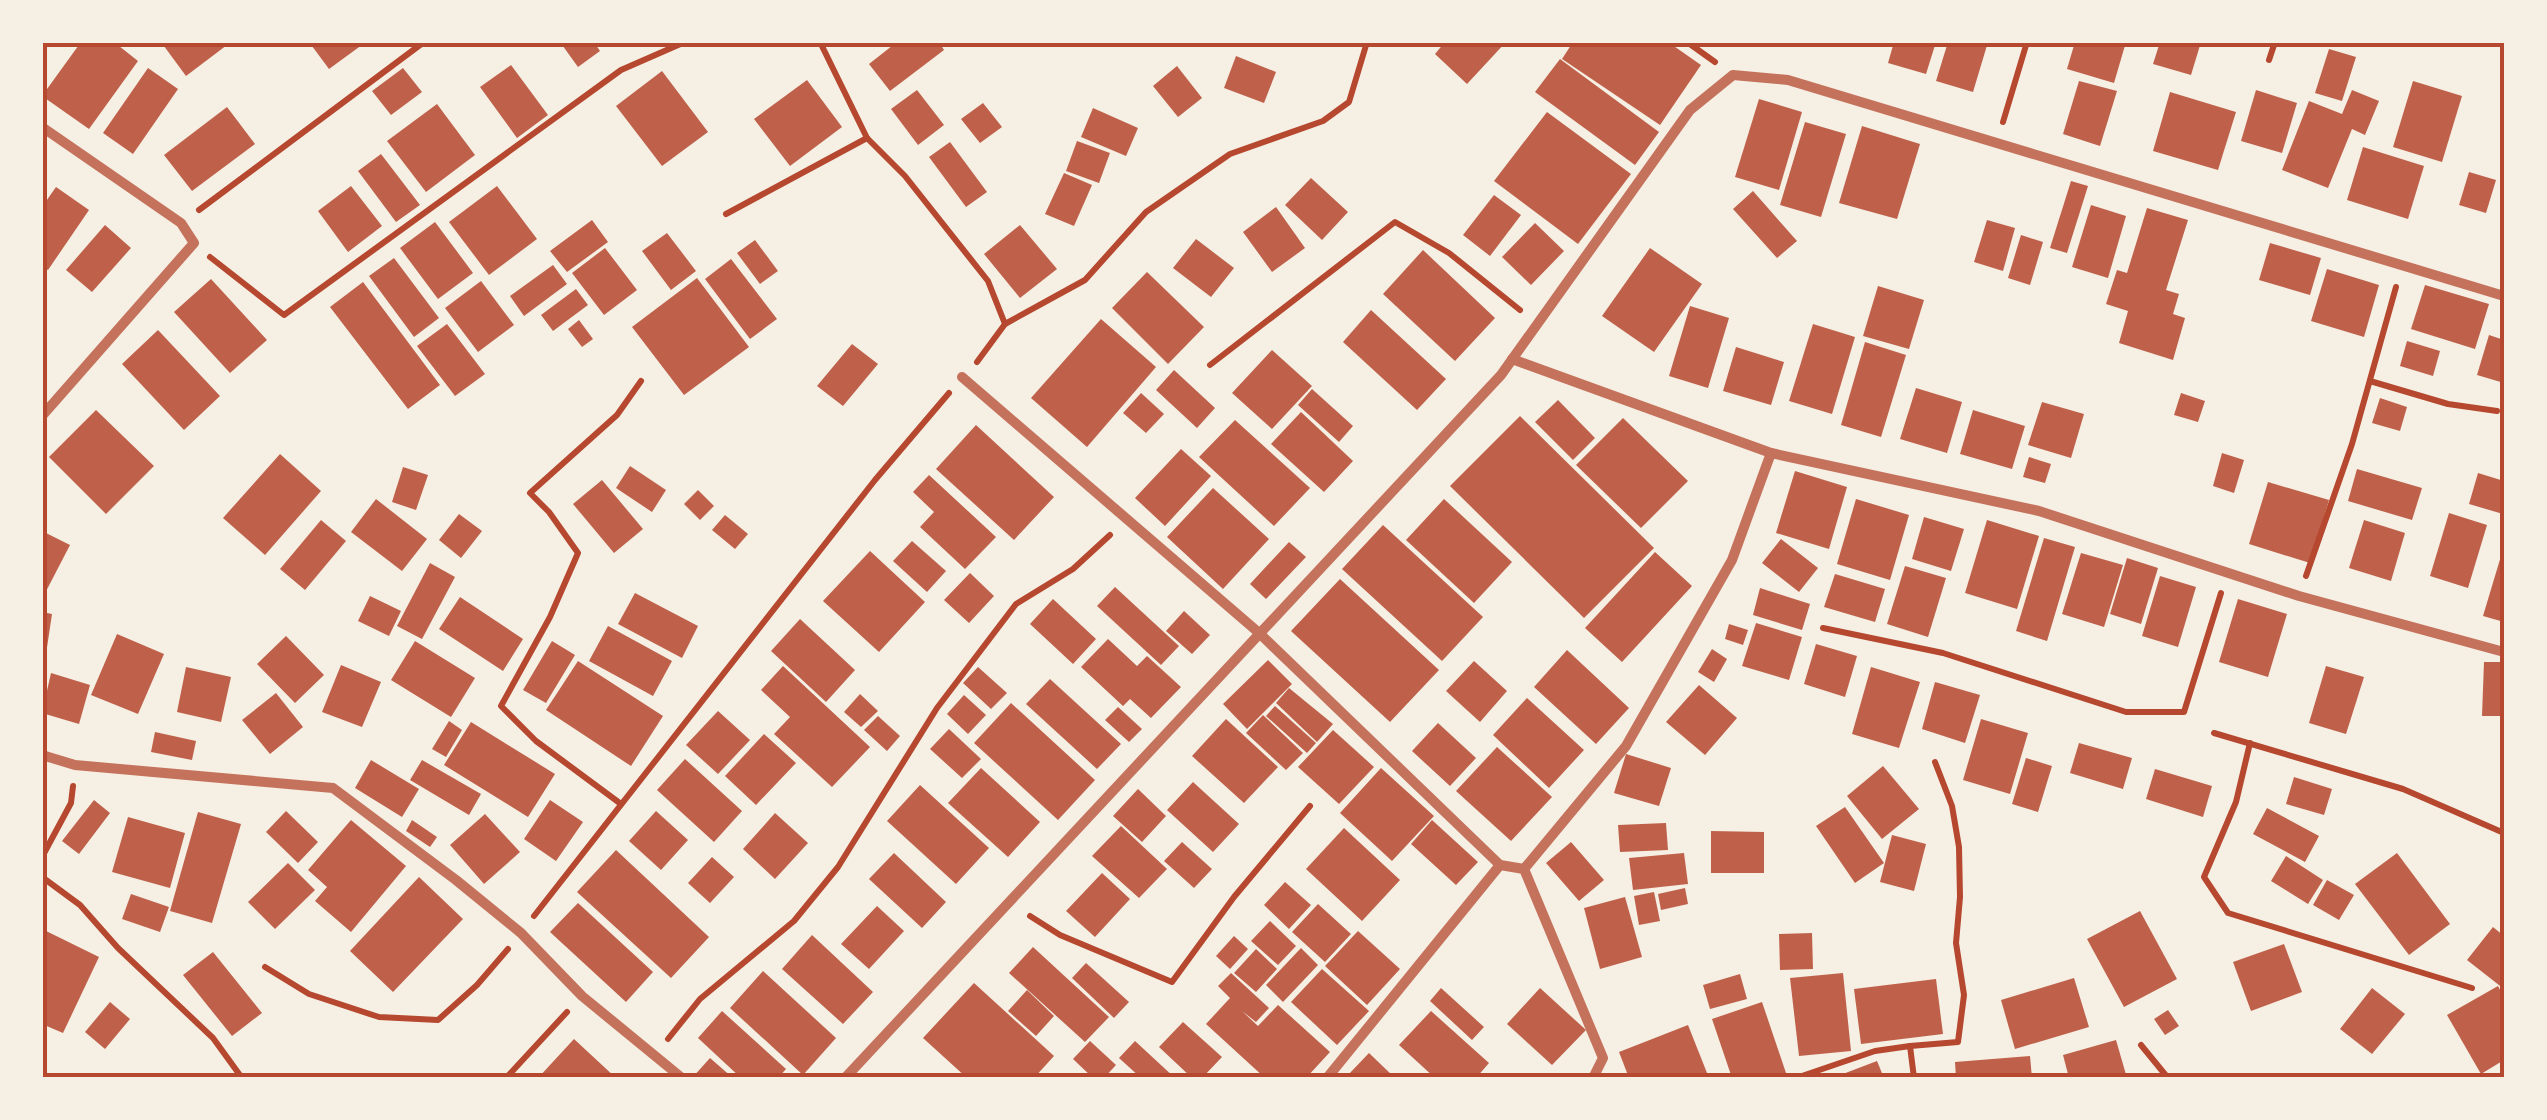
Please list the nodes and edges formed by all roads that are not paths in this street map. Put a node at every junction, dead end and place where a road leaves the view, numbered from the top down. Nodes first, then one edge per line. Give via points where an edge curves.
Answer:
1 (42, 127) edge
2 (2504, 296) edge
3 (1512, 358) junction
4 (962, 377) road end
5 (42, 416) edge
6 (1771, 453) junction
7 (1258, 632) junction
8 (2504, 652) edge
9 (42, 755) edge
10 (1500, 865) junction
11 (1524, 869) junction
12 (682, 1078) edge
13 (845, 1078) edge
14 (1327, 1078) edge
15 (1593, 1078) edge

1 - 5 street via 182,223 194,244
2 - 3 street via 1788,80 1733,75 1690,110
3 - 6 street
3 - 7 street
4 - 7 street
6 - 8 street via 2039,510 2299,596
6 - 11 street via 1732,560 1626,746
7 - 10 street
7 - 13 street
9 - 12 street via 76,765 333,788 521,933 582,996
10 - 11 street
10 - 14 street
11 - 15 street via 1602,1058

